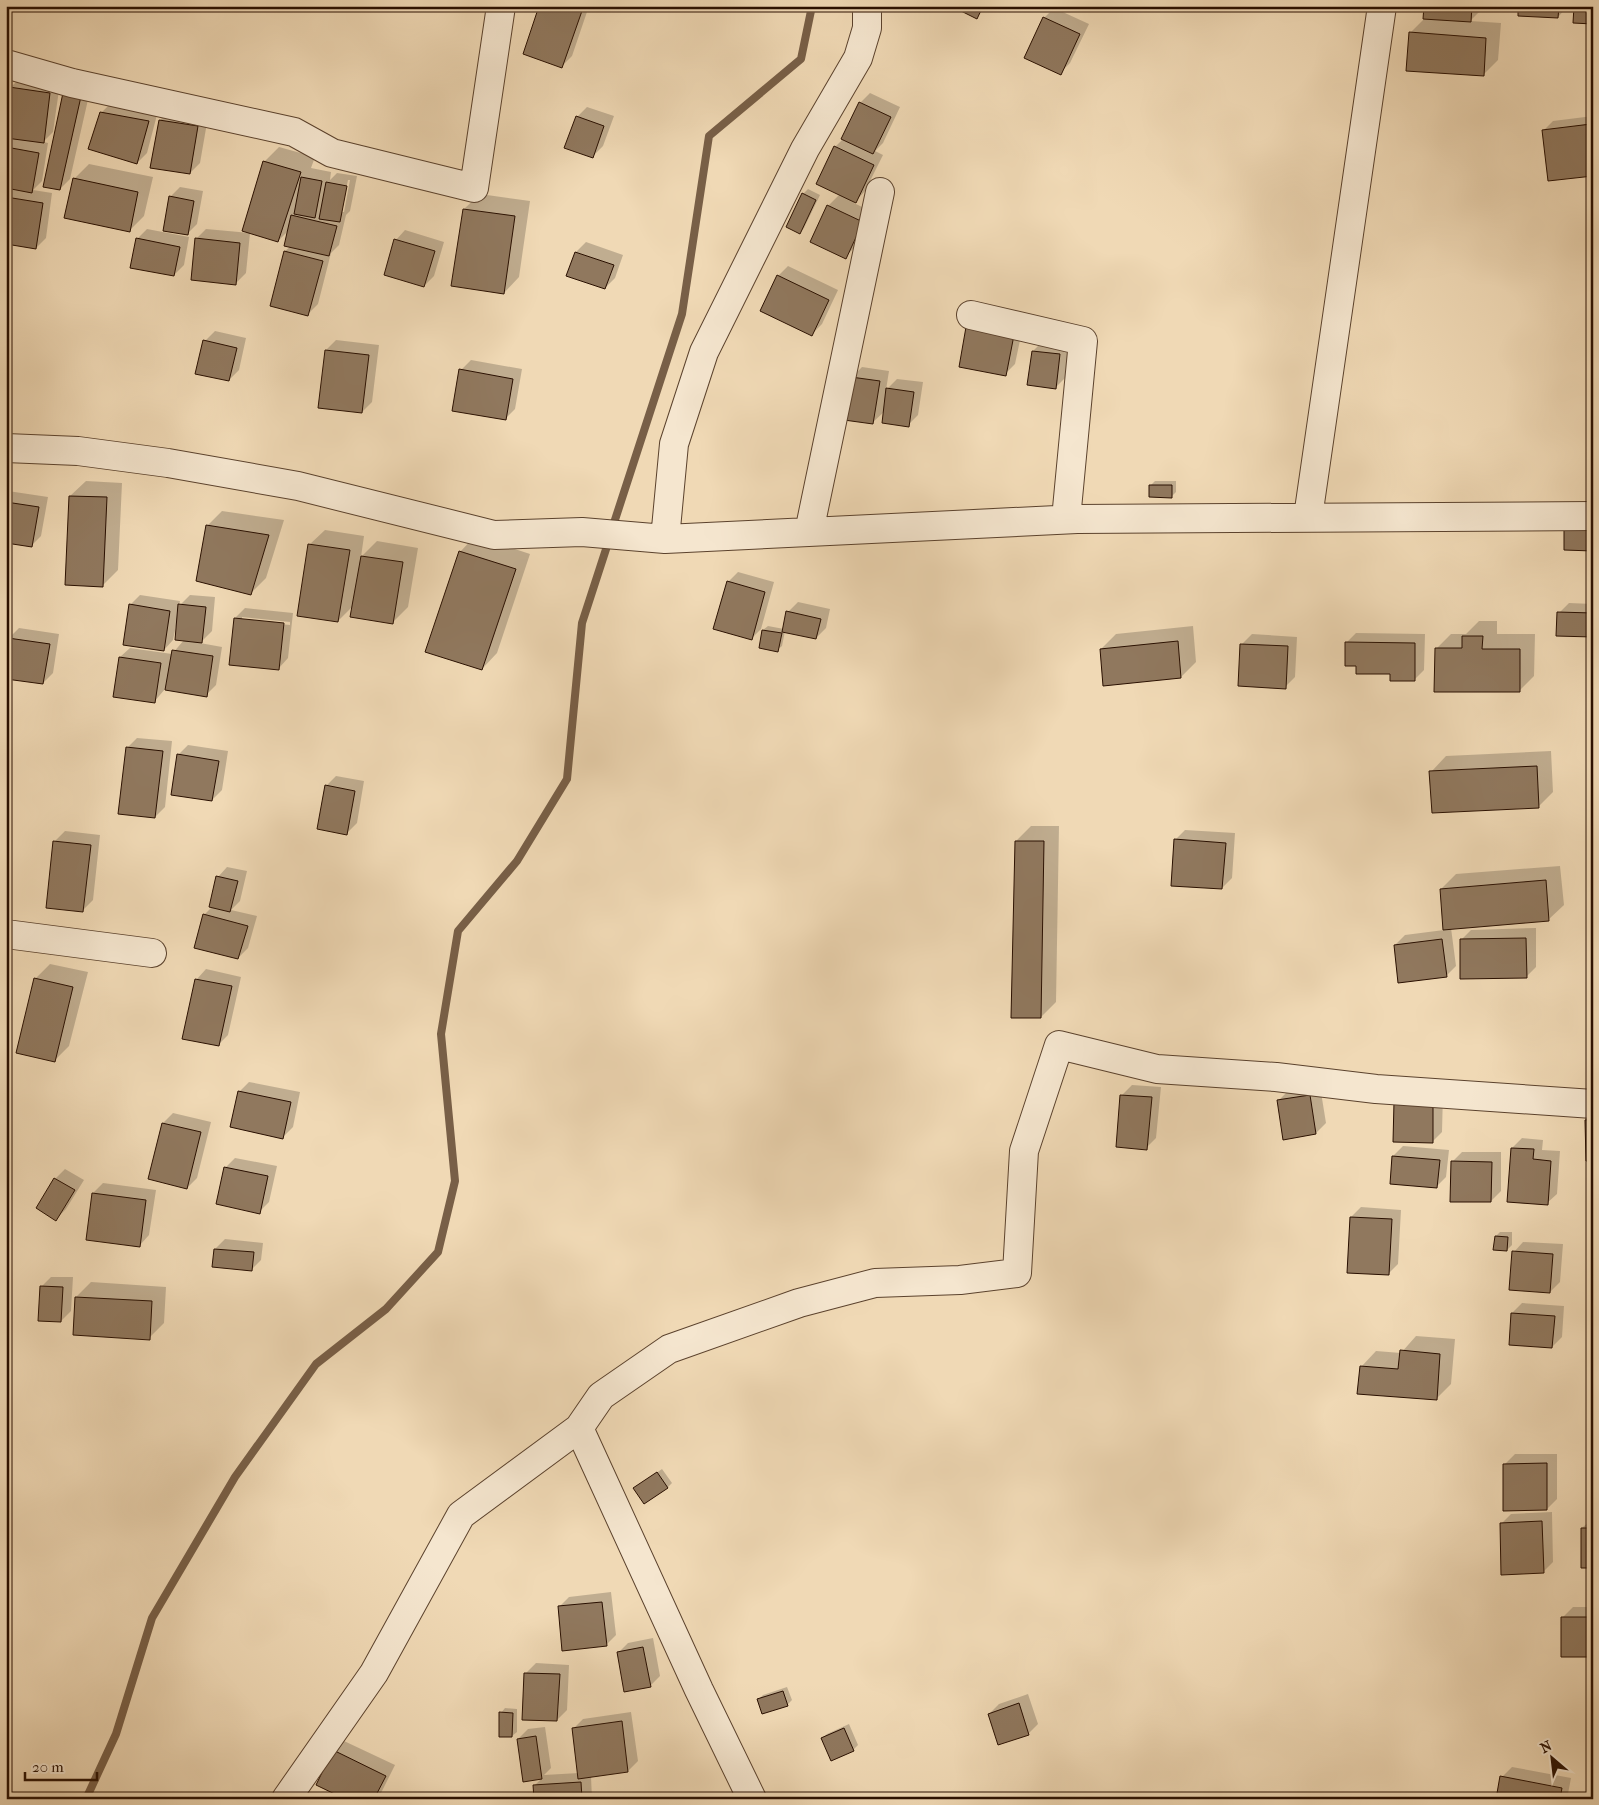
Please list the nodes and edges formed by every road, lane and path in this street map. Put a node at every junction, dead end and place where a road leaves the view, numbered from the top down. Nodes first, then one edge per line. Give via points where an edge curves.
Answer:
1 (500, 6) edge
2 (867, 6) edge
3 (1382, 6) edge
4 (6, 64) edge
5 (880, 192) dead end
6 (971, 315) dead end
7 (6, 448) edge
8 (1593, 516) edge
9 (1308, 517) junction
10 (1066, 519) junction
11 (809, 532) junction
12 (665, 539) junction
13 (6, 934) edge
14 (152, 953) dead end
15 (1593, 1104) edge
16 (579, 1428) junction
17 (286, 1799) edge
18 (752, 1799) edge

1 - 4 street via 474,188 332,153 294,132 72,83
2 - 12 street via 866,28 858,58 805,149 704,352 674,444
3 - 9 street
5 - 11 street
6 - 10 street via 1083,340
7 - 12 street via 78,451 178,464 298,486 494,536 582,532
8 - 9 street
9 - 10 street
10 - 11 street
11 - 12 street
13 - 14 street
15 - 16 street via 1157,1069 1059,1045 1024,1151 1017,1273 960,1280 875,1283 799,1303 669,1350 600,1396
16 - 17 street via 461,1515 374,1673
16 - 18 street

